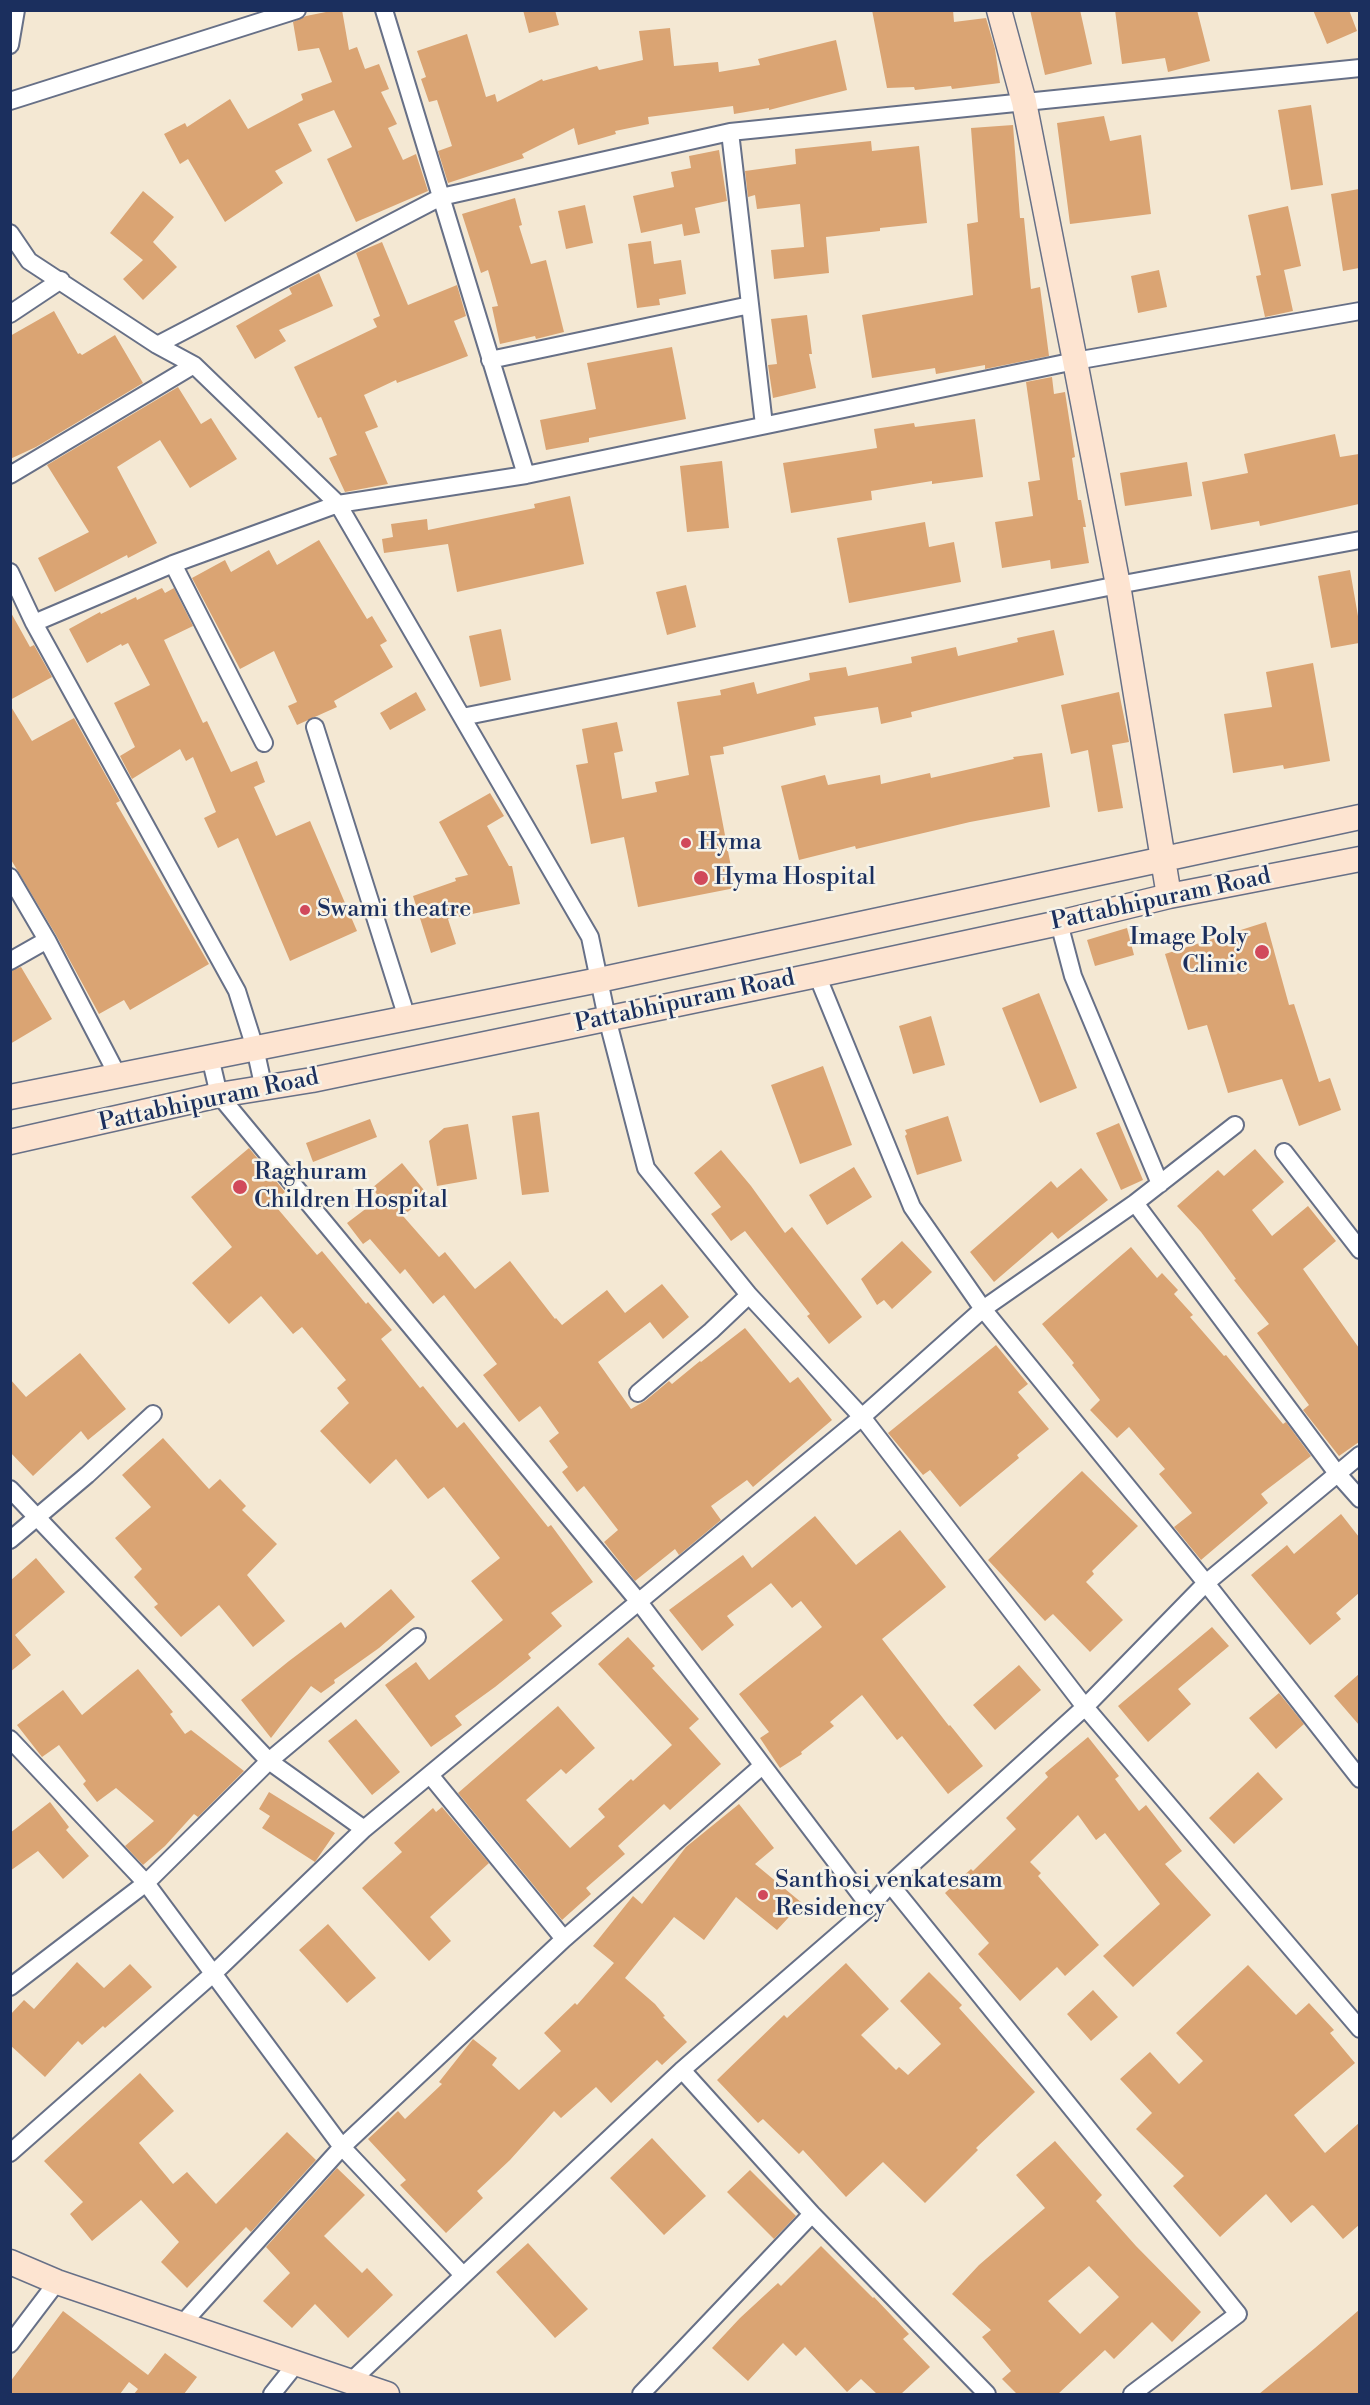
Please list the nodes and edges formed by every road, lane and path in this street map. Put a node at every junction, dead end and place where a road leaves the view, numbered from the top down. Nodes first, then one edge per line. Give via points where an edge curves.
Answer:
1 (16, 10) edge
2 (297, 10) edge
3 (384, 10) edge
4 (999, 10) edge
5 (10, 45) edge
6 (1359, 68) edge
7 (10, 101) edge
8 (1024, 102) junction
9 (730, 132) junction
10 (441, 197) junction
11 (10, 233) edge
12 (62, 280) junction
13 (750, 305) junction
14 (1359, 310) edge
15 (10, 314) edge
16 (157, 345) junction
17 (490, 360) junction
18 (1075, 361) junction
19 (194, 365) junction
20 (764, 425) junction
21 (10, 475) edge
22 (526, 475) junction
23 (338, 504) junction
24 (1359, 540) edge
25 (173, 564) junction
26 (10, 572) edge
27 (1118, 585) junction
28 (34, 623) junction
29 (462, 717) junction
30 (315, 727) dead end
31 (264, 743) dead end
32 (1359, 817) edge
33 (1359, 859) edge
34 (1163, 860) junction
35 (10, 877) edge
36 (1169, 896) junction
37 (1059, 923) junction
38 (47, 940) junction
39 (10, 961) edge
40 (817, 975) junction
41 (599, 980) junction
42 (407, 1018) junction
43 (607, 1018) junction
44 (255, 1048) junction
45 (210, 1057) junction
46 (118, 1076) junction
47 (264, 1089) junction
48 (219, 1095) junction
49 (10, 1097) edge
50 (1234, 1125) dead end
51 (10, 1142) edge
52 (1284, 1152) dead end
53 (1160, 1184) junction
54 (1135, 1203) junction
55 (1359, 1250) edge
56 (749, 1295) junction
57 (982, 1309) junction
58 (638, 1393) dead end
59 (153, 1414) dead end
60 (862, 1417) junction
61 (1359, 1455) edge
62 (1336, 1472) junction
63 (10, 1489) edge
64 (1359, 1499) edge
65 (37, 1517) junction
66 (10, 1540) edge
67 (1206, 1583) junction
68 (639, 1602) junction
69 (417, 1637) dead end
70 (1085, 1707) junction
71 (10, 1739) edge
72 (269, 1761) junction
73 (762, 1766) junction
74 (430, 1775) junction
75 (1359, 1779) edge
76 (364, 1829) junction
77 (146, 1883) junction
78 (891, 1884) junction
79 (870, 1907) junction
80 (564, 1938) junction
81 (214, 1973) junction
82 (10, 1987) edge
83 (1359, 2029) edge
84 (682, 2070) junction
85 (342, 2147) junction
86 (10, 2153) edge
87 (813, 2214) junction
88 (10, 2262) edge
89 (463, 2275) junction
90 (57, 2282) junction
91 (182, 2324) junction
92 (10, 2344) edge
93 (296, 2364) junction
94 (350, 2382) junction
95 (272, 2394) edge
96 (387, 2394) edge
97 (641, 2394) edge
98 (987, 2394) edge
99 (1132, 2394) edge

1 - 5 street
2 - 7 street
3 - 10 street
4 - 8 street
6 - 8 street
8 - 9 street
8 - 18 street
9 - 10 street
9 - 13 street
10 - 16 street
10 - 17 street
11 - 12 street via 29,261
12 - 15 street
12 - 16 street
13 - 17 street
13 - 20 street
14 - 18 street
16 - 19 street
17 - 22 street
18 - 20 street
18 - 27 street
19 - 21 street
19 - 23 street
20 - 22 street
22 - 23 street
23 - 25 street
23 - 29 street
24 - 27 street
25 - 28 street
25 - 31 street
26 - 28 street
27 - 29 street
27 - 34 street
28 - 44 street via 237,991
29 - 41 street via 590,937
30 - 42 street
32 - 34 street, Pattabhipuram Road
33 - 36 street, Pattabhipuram Road
34 - 36 street
34 - 41 street, Pattabhipuram Road
35 - 38 street
36 - 37 street, Pattabhipuram Road
37 - 40 street, Pattabhipuram Road
37 - 53 street via 1073,976
38 - 39 street
38 - 46 street
40 - 43 street, Pattabhipuram Road
40 - 57 street via 912,1207
41 - 42 street, Pattabhipuram Road
41 - 43 street
42 - 44 street, Pattabhipuram Road
43 - 47 street, Pattabhipuram Road
43 - 56 street via 646,1168
44 - 45 street, Pattabhipuram Road
44 - 47 street
45 - 46 street, Pattabhipuram Road
45 - 48 street
46 - 49 street, Pattabhipuram Road
47 - 48 street, Pattabhipuram Road
48 - 51 street, Pattabhipuram Road
48 - 68 street
50 - 53 street
52 - 55 street
53 - 54 street
54 - 57 street
54 - 62 street
56 - 58 street
56 - 60 street
57 - 60 street
57 - 67 street
59 - 65 street
60 - 68 street
60 - 70 street
61 - 62 street
62 - 64 street
62 - 67 street
63 - 65 street
65 - 66 street
65 - 72 street
67 - 70 street
67 - 75 street
68 - 73 street
68 - 74 street
69 - 72 street
70 - 78 street
70 - 83 street
71 - 77 street
72 - 76 street
72 - 77 street
73 - 79 street
73 - 80 street
74 - 76 street
74 - 80 street
76 - 81 street
77 - 81 street
77 - 82 street
78 - 79 street
78 - 99 street via 1238,2314
79 - 84 street
80 - 85 street
81 - 85 street
81 - 86 street
84 - 87 street
84 - 89 street
85 - 89 street
85 - 91 street
87 - 97 street
87 - 98 street
88 - 90 street
89 - 94 street
90 - 91 street
90 - 92 street
91 - 93 street
93 - 94 street
93 - 95 street
94 - 96 street

